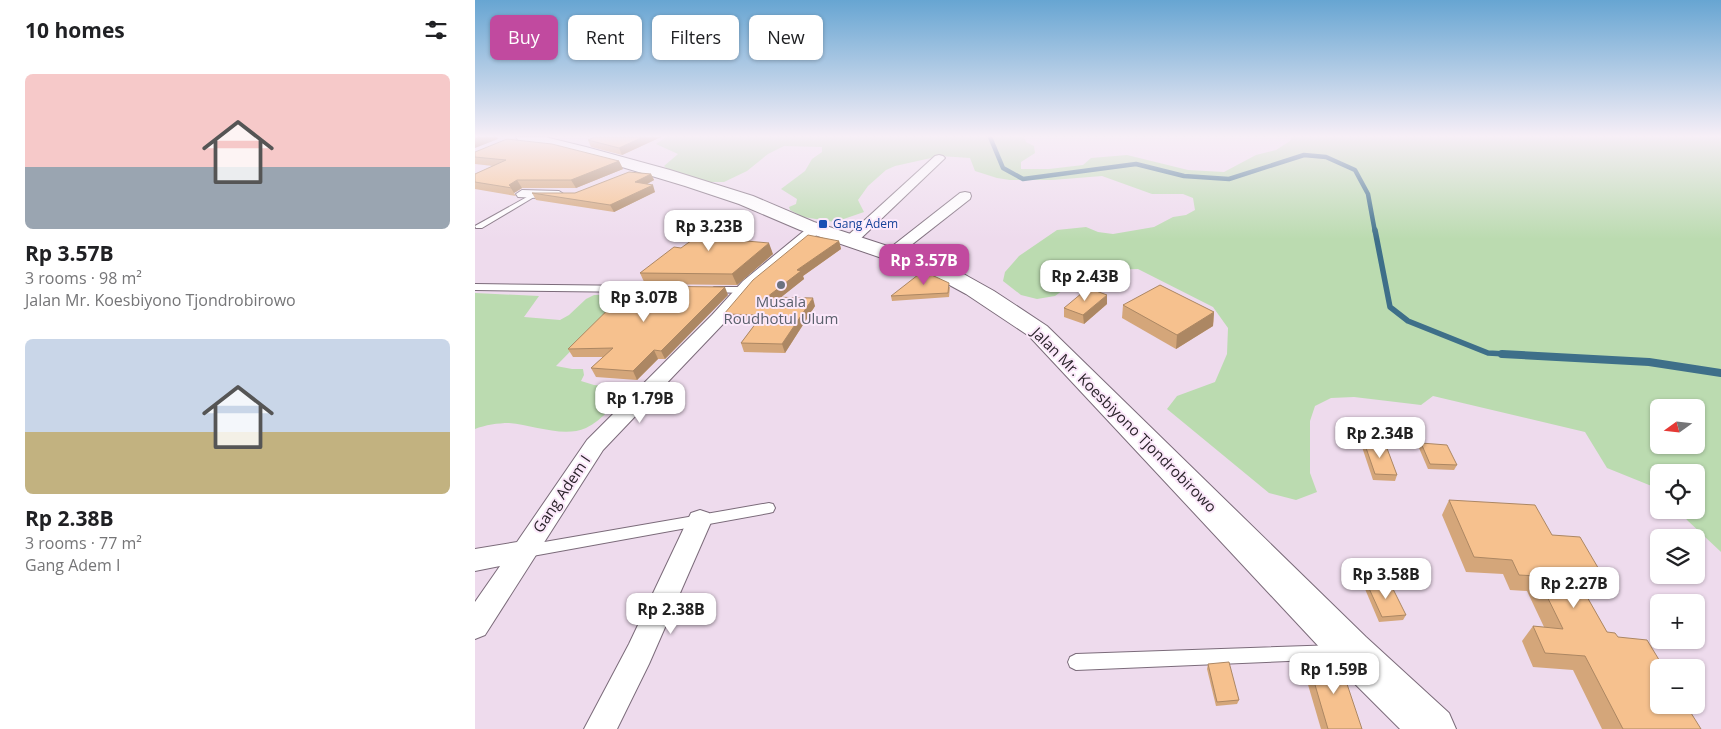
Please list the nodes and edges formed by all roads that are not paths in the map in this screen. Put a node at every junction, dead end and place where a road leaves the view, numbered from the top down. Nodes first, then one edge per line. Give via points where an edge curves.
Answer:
1 (632, 171) edge
2 (925, 171) edge
3 (522, 194) edge
4 (536, 194) junction
5 (571, 195) edge
6 (965, 196) dead end
7 (479, 226) dead end
8 (815, 229) junction
9 (850, 241) junction
10 (891, 254) junction
11 (475, 287) edge
12 (653, 289) edge
13 (703, 290) edge
14 (743, 290) junction
15 (769, 508) dead end
16 (700, 520) junction
17 (523, 552) junction
18 (475, 560) edge
19 (475, 626) edge
20 (1351, 651) junction
21 (1076, 662) dead end
22 (600, 729) edge
23 (1433, 729) edge

1 - 8 main road, Jalan Mr. Koesbiyono Tjondrobirowo via 746,200
2 - 9 street
3 - 4 street
4 - 5 street
4 - 7 lane
6 - 10 street
8 - 9 main road, Jalan Mr. Koesbiyono Tjondrobirowo
8 - 14 street, Gang Adem I
9 - 10 main road, Jalan Mr. Koesbiyono Tjondrobirowo
10 - 20 main road, Jalan Mr. Koesbiyono Tjondrobirowo via 952,278 1000,304 1039,332
11 - 12 lane
13 - 14 lane
14 - 17 street, Gang Adem I via 595,445
15 - 16 lane
16 - 17 lane
16 - 22 street via 639,654
17 - 18 street
17 - 19 street, Gang Adem I
20 - 21 lane
20 - 23 main road, Jalan Mr. Koesbiyono Tjondrobirowo

